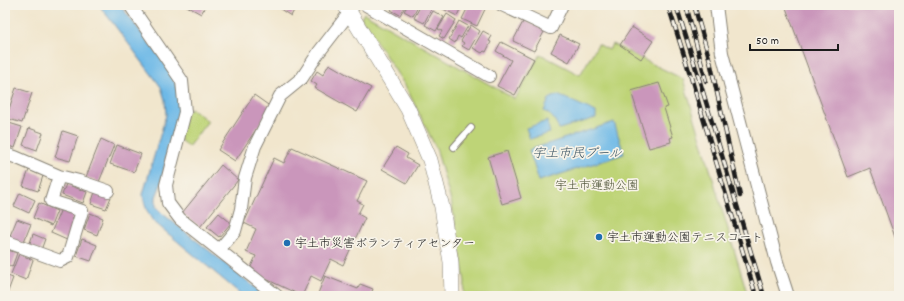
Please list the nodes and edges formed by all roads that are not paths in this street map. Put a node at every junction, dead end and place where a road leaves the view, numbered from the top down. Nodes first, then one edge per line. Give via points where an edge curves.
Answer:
1 (130, 5) edge
2 (366, 5) edge
3 (502, 5) edge
4 (562, 5) edge
5 (716, 5) edge
6 (349, 7) edge
7 (489, 76) dead end
8 (471, 128) dead end
9 (454, 147) dead end
10 (5, 154) edge
11 (58, 176) junction
12 (108, 191) dead end
13 (5, 241) edge
14 (219, 250) junction
15 (277, 296) edge
16 (452, 296) edge
17 (788, 296) edge

1 - 14 street via 182,81 185,112 166,185 168,202 180,219
2 - 7 street
3 - 4 street via 550,28
5 - 17 street via 722,53
6 - 14 street via 302,78 280,96 255,146 245,178 235,231
6 - 16 street via 408,109 430,160 442,207 450,255
8 - 9 lane
10 - 11 street
11 - 12 street
11 - 13 street via 52,201 82,211 68,257 60,261
14 - 15 street

